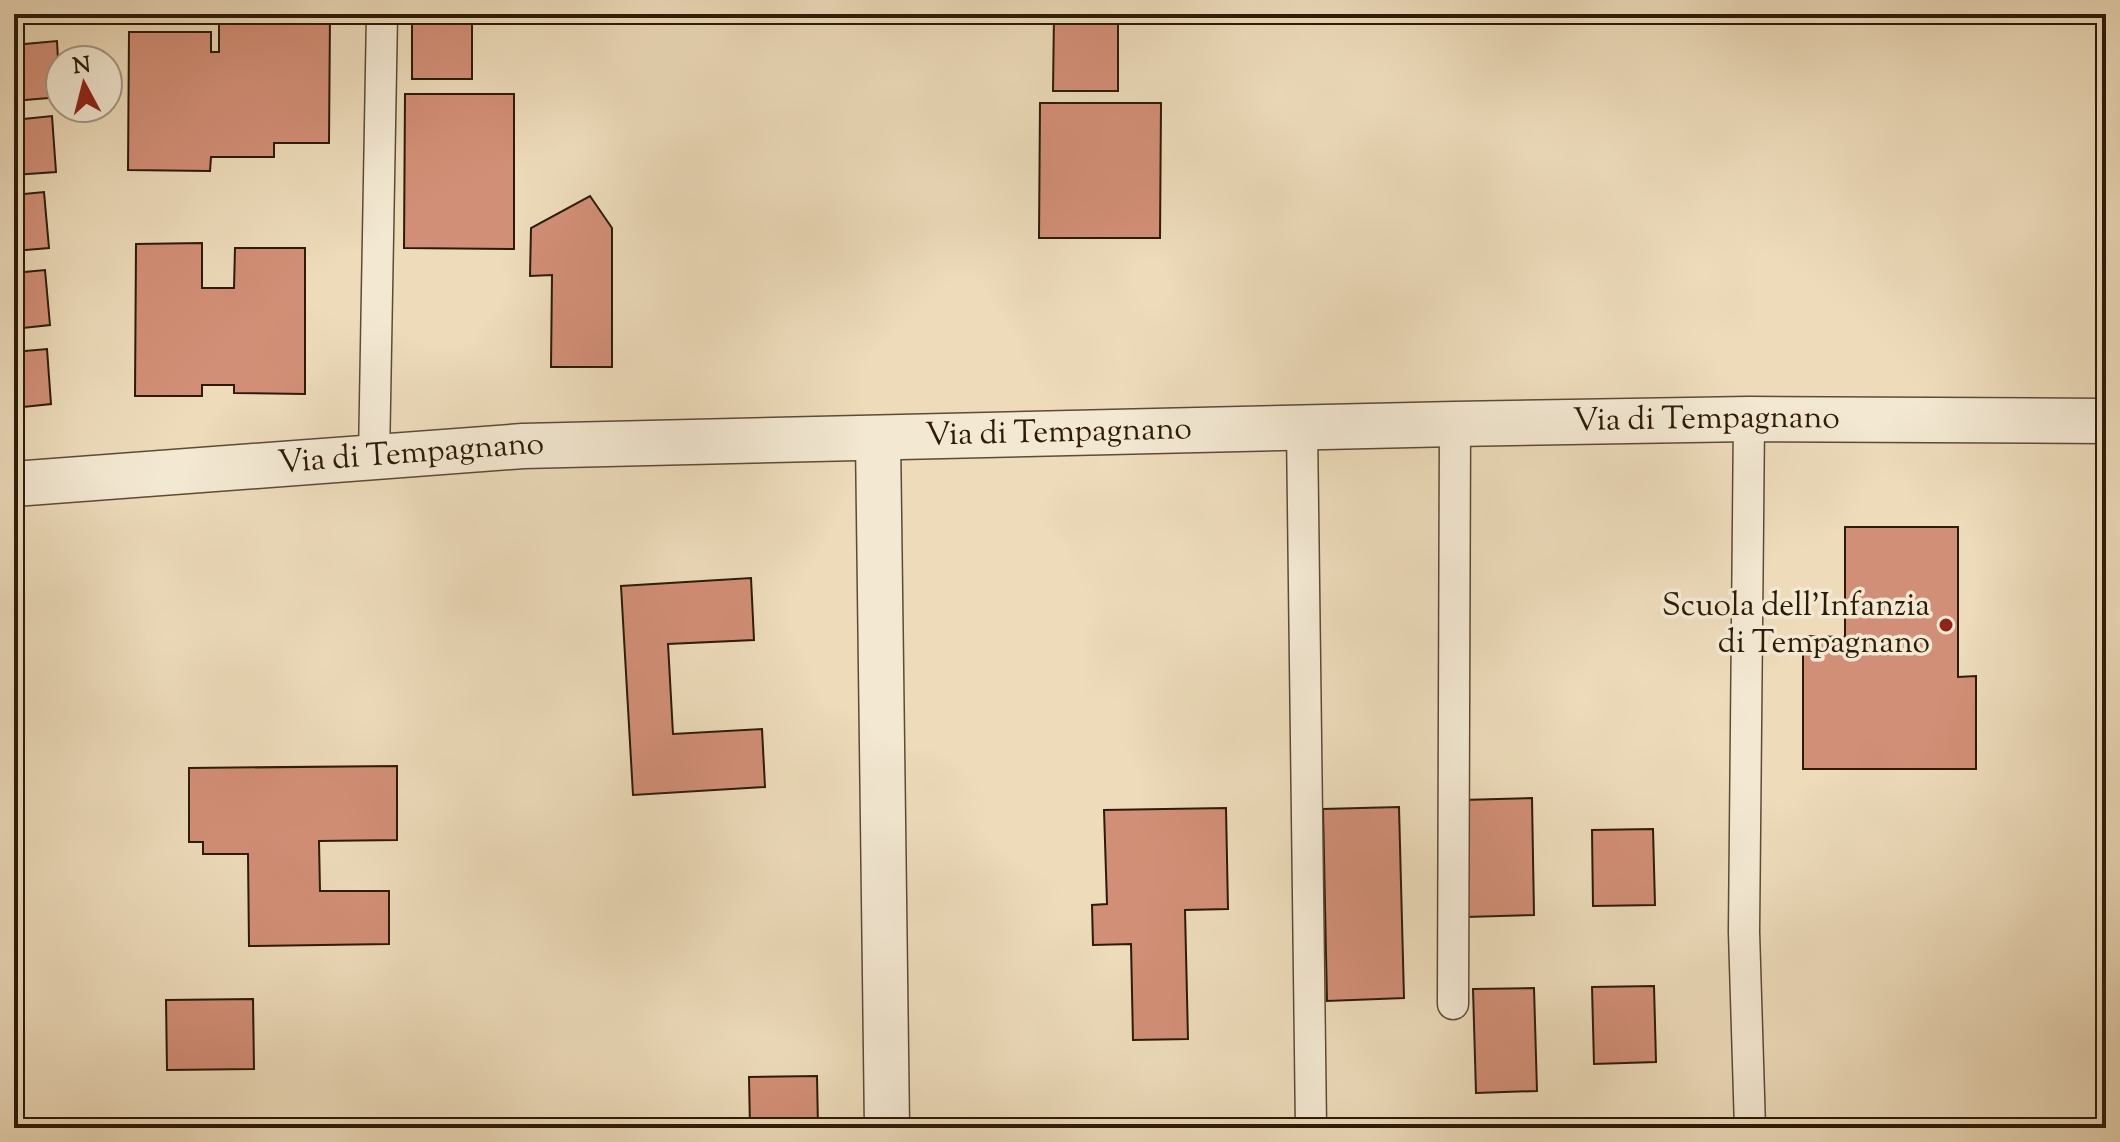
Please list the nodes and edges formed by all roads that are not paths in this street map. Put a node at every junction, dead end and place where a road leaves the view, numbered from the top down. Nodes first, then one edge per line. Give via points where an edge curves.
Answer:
1 (382, 14) edge
2 (1749, 419) junction
3 (2106, 421) edge
4 (1455, 424) junction
5 (1302, 428) junction
6 (878, 438) junction
7 (374, 458) junction
8 (14, 484) edge
9 (1453, 1004) dead end
10 (887, 1128) edge
11 (1311, 1128) edge
12 (1750, 1128) edge

1 - 7 lane
2 - 3 street, Via di Tempagnano
2 - 4 street, Via di Tempagnano
2 - 12 lane via 1744,932
4 - 5 street, Via di Tempagnano
4 - 9 lane
5 - 6 street, Via di Tempagnano
5 - 11 lane
6 - 7 street, Via di Tempagnano via 523,446
6 - 10 street
7 - 8 street, Via di Tempagnano

